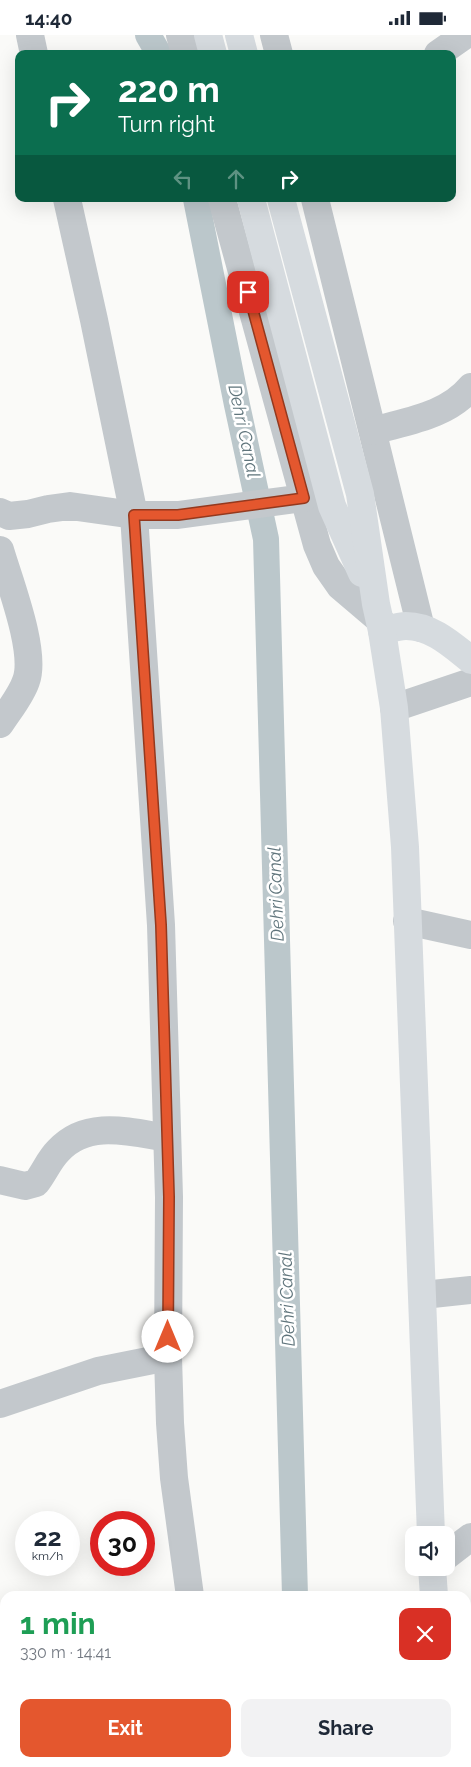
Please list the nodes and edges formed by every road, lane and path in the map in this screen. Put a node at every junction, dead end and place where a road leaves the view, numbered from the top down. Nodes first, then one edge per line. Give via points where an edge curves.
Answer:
1 (30, 35) edge
2 (180, 35) edge
3 (208, 35) edge
4 (239, 35) edge
5 (274, 35) edge
6 (465, 35) edge
7 (33, 50) edge
8 (184, 50) edge
9 (212, 50) edge
10 (243, 50) edge
11 (278, 50) edge
12 (444, 50) edge
13 (68, 202) edge
14 (223, 202) edge
15 (252, 202) edge
16 (282, 202) edge
17 (317, 202) edge
18 (471, 387) edge
19 (373, 431) junction
20 (295, 500) junction
21 (134, 515) junction
22 (3, 518) edge
23 (0, 550) edge
24 (379, 619) junction
25 (421, 628) junction
26 (471, 661) edge
27 (471, 681) edge
28 (394, 708) junction
29 (0, 724) edge
30 (407, 921) junction
31 (471, 935) edge
32 (167, 1138) junction
33 (0, 1180) edge
34 (471, 1290) edge
35 (422, 1295) junction
36 (168, 1357) junction
37 (0, 1404) edge
38 (431, 1526) edge
39 (471, 1537) edge
40 (455, 1549) edge
41 (433, 1576) edge
42 (189, 1591) edge
43 (434, 1591) edge

1 - 7 street
2 - 8 street
3 - 9 main road
4 - 10 main road
5 - 11 street
6 - 12 street
13 - 21 street
14 - 20 street
15 - 24 main road via 332,506
16 - 24 main road via 360,494
17 - 19 street
18 - 19 street via 434,414
19 - 25 street
20 - 21 street via 178,515
20 - 24 street via 326,566 340,586
21 - 22 street via 70,506
21 - 32 street via 161,925
23 - 29 street via 28,649 29,666 26,681
24 - 25 main road
24 - 28 main road
25 - 26 main road via 442,637
27 - 28 street
28 - 30 main road via 405,847
30 - 31 street
30 - 35 main road
32 - 33 street via 99,1130 81,1134 57,1152 36,1183 24,1186
32 - 36 street
34 - 35 street
35 - 38 main road
36 - 37 street via 98,1371
36 - 42 street via 174,1478
39 - 40 street
41 - 43 main road

